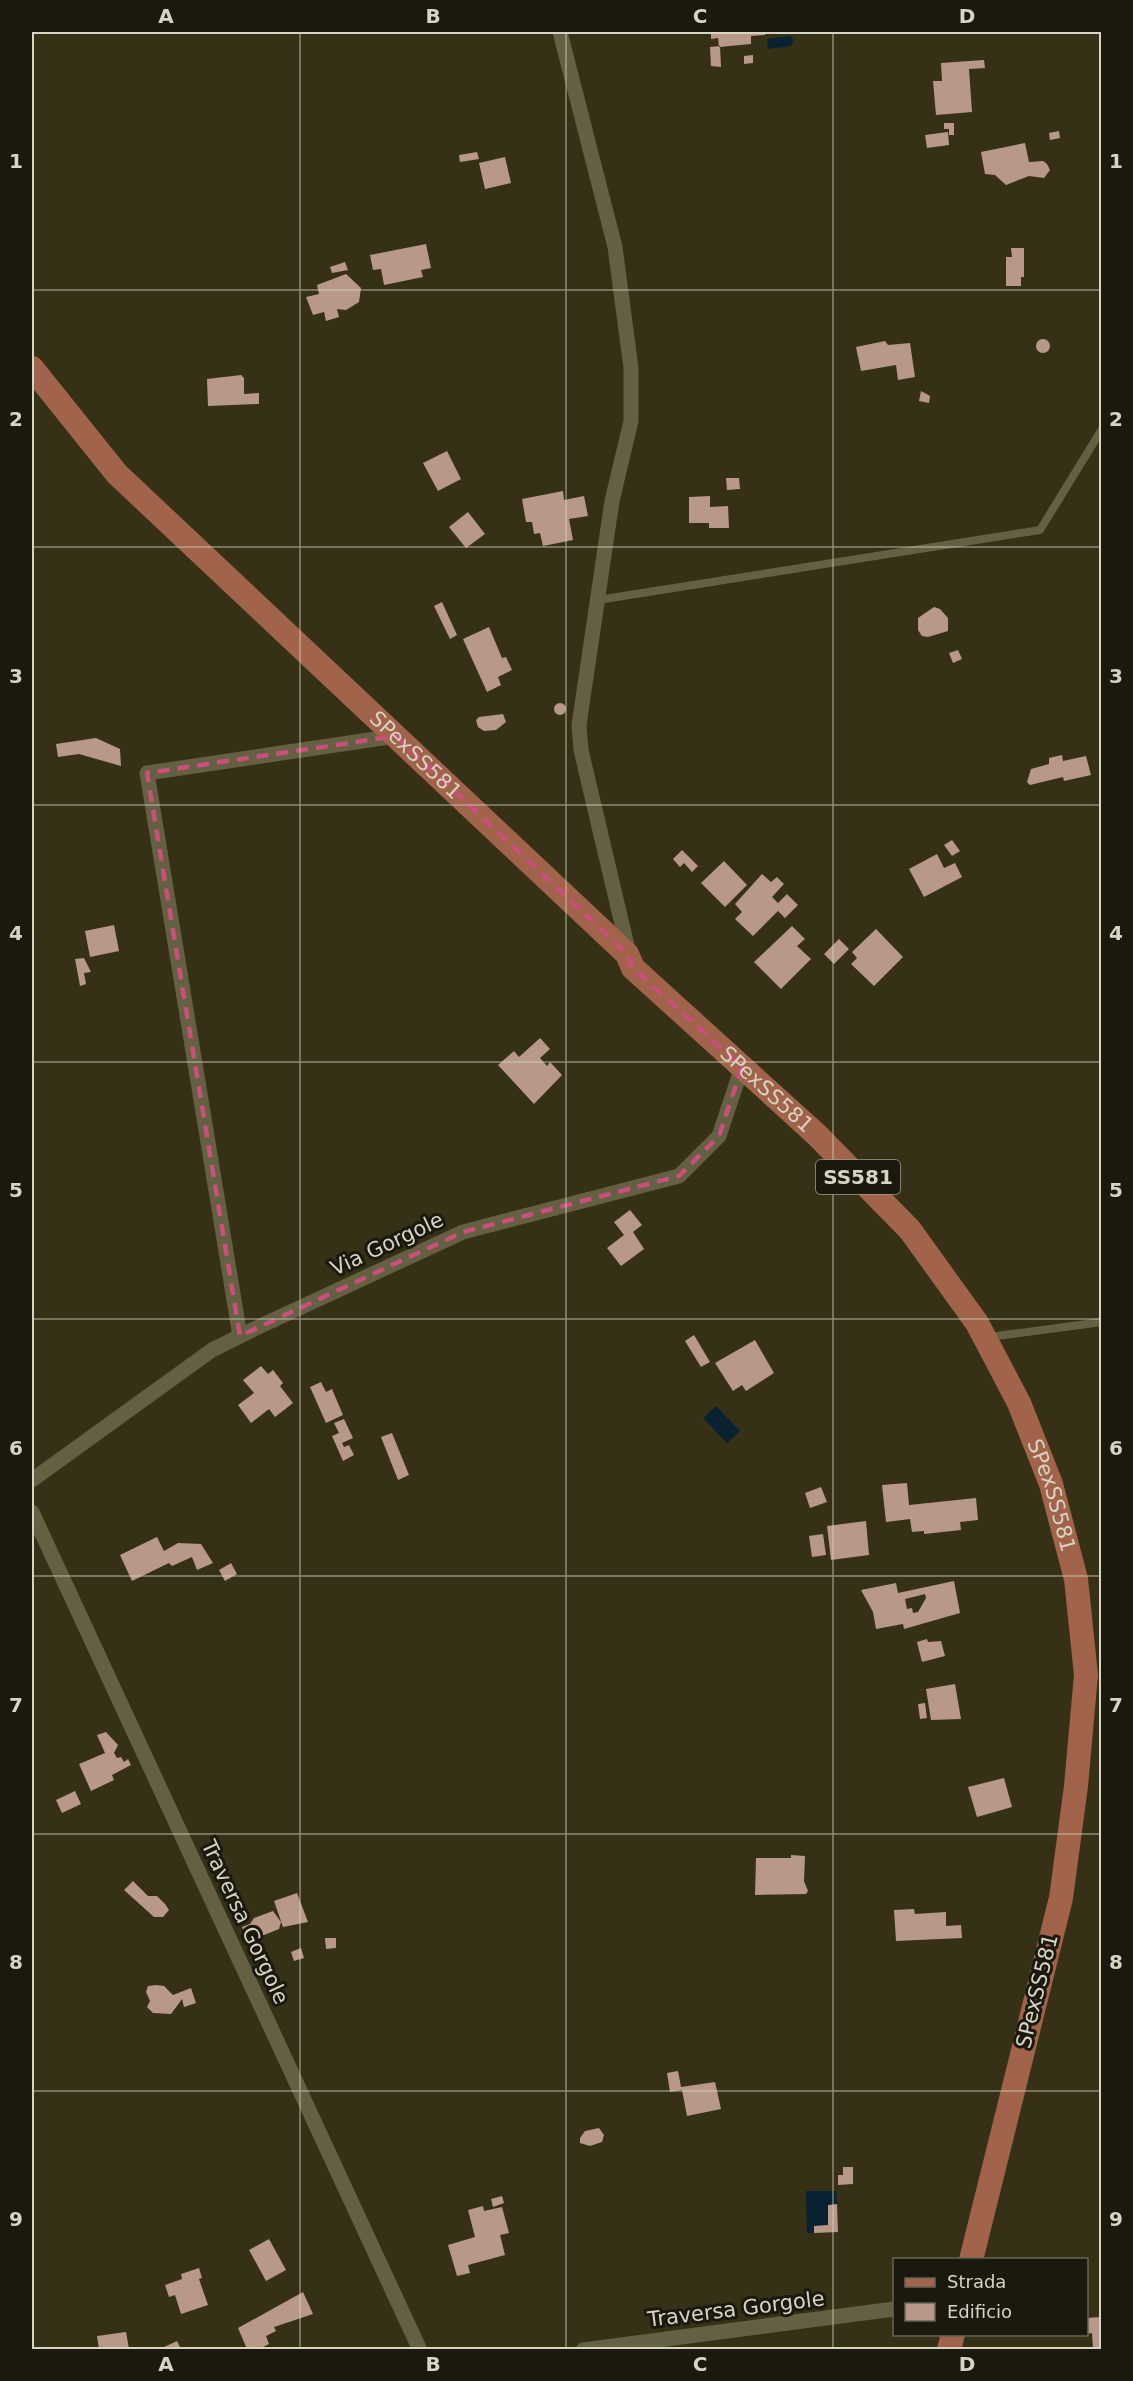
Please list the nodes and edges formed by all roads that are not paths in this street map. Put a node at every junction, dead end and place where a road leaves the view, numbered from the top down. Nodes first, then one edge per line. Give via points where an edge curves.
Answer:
1 (560, 32) edge
2 (32, 368) edge
3 (1101, 429) edge
4 (598, 600) junction
5 (396, 736) junction
6 (633, 968) junction
7 (742, 1067) junction
8 (1101, 1322) edge
9 (240, 1336) junction
10 (985, 1338) junction
11 (32, 1480) edge
12 (32, 1512) edge
13 (971, 2258) edge
14 (893, 2309) edge
15 (420, 2349) edge
16 (583, 2349) edge

1 - 4 street via 615,247 631,368 631,421 612,501
2 - 5 main road, SPexSS581 / SS581 via 117,474
3 - 4 lane via 1040,530
4 - 6 street via 579,725 581,750
5 - 6 main road, SPexSS581 / SS581 via 627,954
5 - 9 street via 147,773
6 - 7 main road, SPexSS581 / SS581
7 - 9 street, Via Gorgole via 719,1136 679,1176 463,1232
7 - 10 main road, SPexSS581 / SS581 via 817,1135 910,1230
8 - 10 lane
9 - 11 street, Via Gorgole via 213,1350
10 - 13 main road, SPexSS581 / SS581 via 1019,1403 1051,1484 1076,1579 1086,1675 1061,1898
12 - 15 street, Traversa Gorgole
14 - 16 street, Traversa Gorgole

